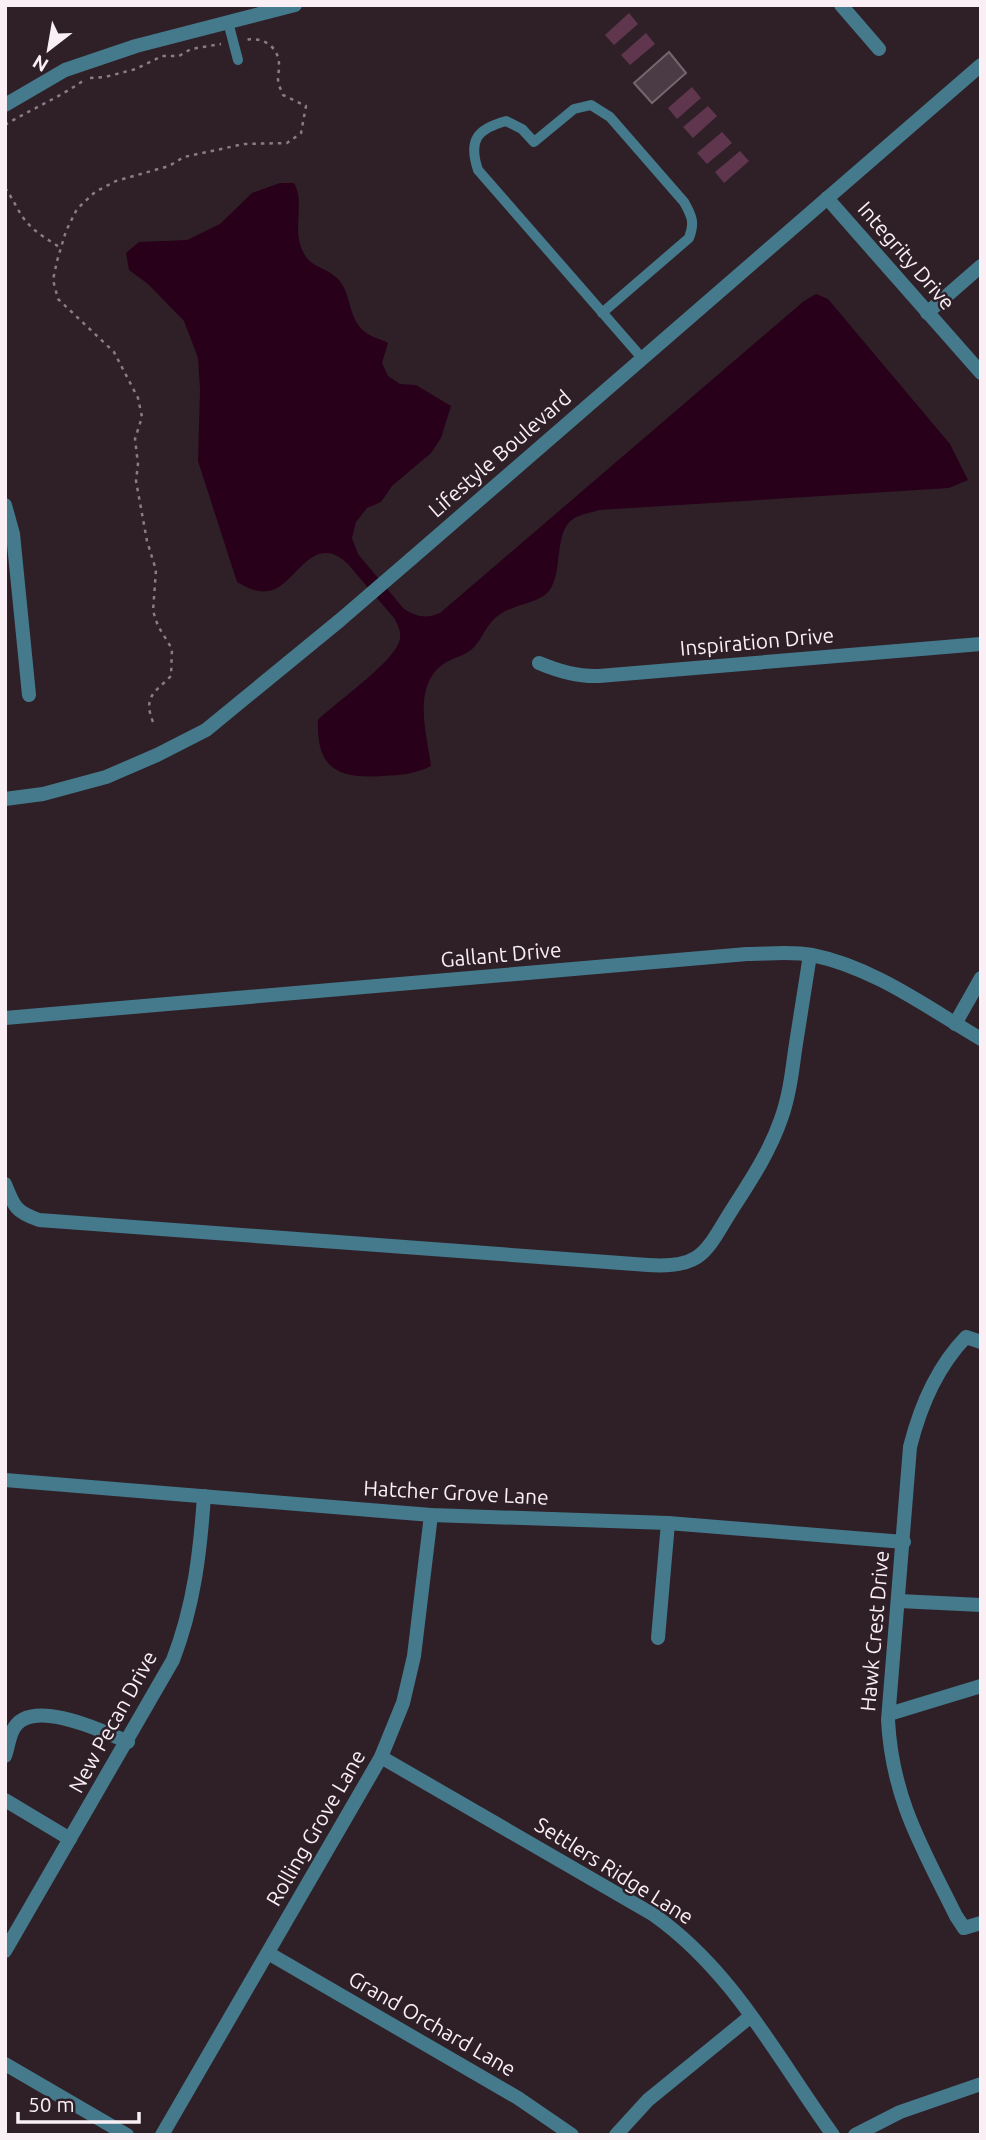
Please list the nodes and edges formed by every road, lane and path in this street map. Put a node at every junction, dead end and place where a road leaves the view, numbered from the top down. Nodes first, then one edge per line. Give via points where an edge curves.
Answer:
1 (295, 5) edge
2 (841, 5) edge
3 (228, 22) junction
4 (234, 43) junction
5 (879, 49) dead end
6 (238, 60) dead end
7 (981, 65) edge
8 (5, 105) edge
9 (5, 125) edge
10 (5, 188) edge
11 (827, 198) junction
12 (61, 248) junction
13 (981, 266) edge
14 (602, 313) junction
15 (927, 313) junction
16 (642, 358) junction
17 (981, 373) edge
18 (5, 505) edge
19 (981, 644) edge
20 (539, 663) dead end
21 (29, 695) dead end
22 (153, 722) dead end
23 (5, 799) edge
24 (810, 955) junction
25 (981, 978) edge
26 (5, 1017) edge
27 (955, 1024) junction
28 (981, 1040) edge
29 (5, 1184) edge
30 (981, 1342) edge
31 (5, 1480) edge
32 (204, 1496) junction
33 (430, 1515) junction
34 (668, 1524) junction
35 (904, 1542) junction
36 (899, 1601) junction
37 (981, 1605) edge
38 (658, 1638) dead end
39 (981, 1686) edge
40 (888, 1714) junction
41 (128, 1742) junction
42 (5, 1756) edge
43 (381, 1757) junction
44 (5, 1800) edge
45 (70, 1839) junction
46 (981, 1923) edge
47 (5, 1951) edge
48 (268, 1953) junction
49 (751, 2015) junction
50 (5, 2064) edge
51 (981, 2084) edge
52 (127, 2135) edge
53 (162, 2135) edge
54 (572, 2135) edge
55 (615, 2135) edge
56 (833, 2135) edge
57 (855, 2135) edge

1 - 3 street
2 - 5 street
3 - 4 lane
3 - 8 street via 65,70
4 - 6 lane
4 - 9 path via 162,56 136,69 87,79
4 - 12 path via 255,38 277,52 283,96 306,106 301,133 287,143 214,149 116,181 77,209
7 - 11 street, Lifestyle Boulevard
10 - 12 path via 34,230
11 - 15 street, Integrity Drive
11 - 16 street, Lifestyle Boulevard
12 - 22 path via 53,281 58,299 114,352 133,386 142,417 135,439 136,481 156,570 153,611 172,649 171,676 148,701
13 - 15 street
14 - 14 lane via 478,170 472,154 477,137 489,126 506,121 534,142 574,109 591,105 610,117 684,202 694,228 689,238
14 - 16 lane
15 - 17 street, Integrity Drive
16 - 23 street, Lifestyle Boulevard via 206,730 106,777
18 - 21 street via 13,534
19 - 20 street, Inspiration Drive via 586,677
24 - 26 street, Gallant Drive via 747,954
24 - 27 street, Gallant Drive via 856,968
24 - 29 street via 782,1118 754,1177 711,1244 685,1264 673,1267 39,1220 22,1215
25 - 27 street
27 - 28 street, Gallant Drive
30 - 35 street, Hawk Crest Drive via 966,1338 955,1348 914,1430
31 - 32 street, Hatcher Grove Lane
32 - 33 street, Hatcher Grove Lane
32 - 41 street, New Pecan Drive via 187,1625
33 - 34 street, Hatcher Grove Lane
33 - 43 street, Rolling Grove Lane via 414,1656 403,1703
34 - 35 street, Hatcher Grove Lane
34 - 38 street
35 - 36 street, Hawk Crest Drive
36 - 37 street
36 - 40 street, Hawk Crest Drive
39 - 40 street
40 - 46 street, Hawk Crest Drive via 891,1758 904,1809 964,1928
41 - 42 street via 70,1721 33,1715 13,1729
41 - 45 street, New Pecan Drive
43 - 48 street, Rolling Grove Lane
43 - 49 street, Settlers Ridge Lane via 654,1914 710,1962
44 - 45 street
45 - 47 street, New Pecan Drive
48 - 53 street, Rolling Grove Lane
48 - 54 street, Grand Orchard Lane via 518,2098
49 - 55 street via 648,2101
49 - 56 street, Settlers Ridge Lane
50 - 52 street
51 - 57 street via 900,2112

